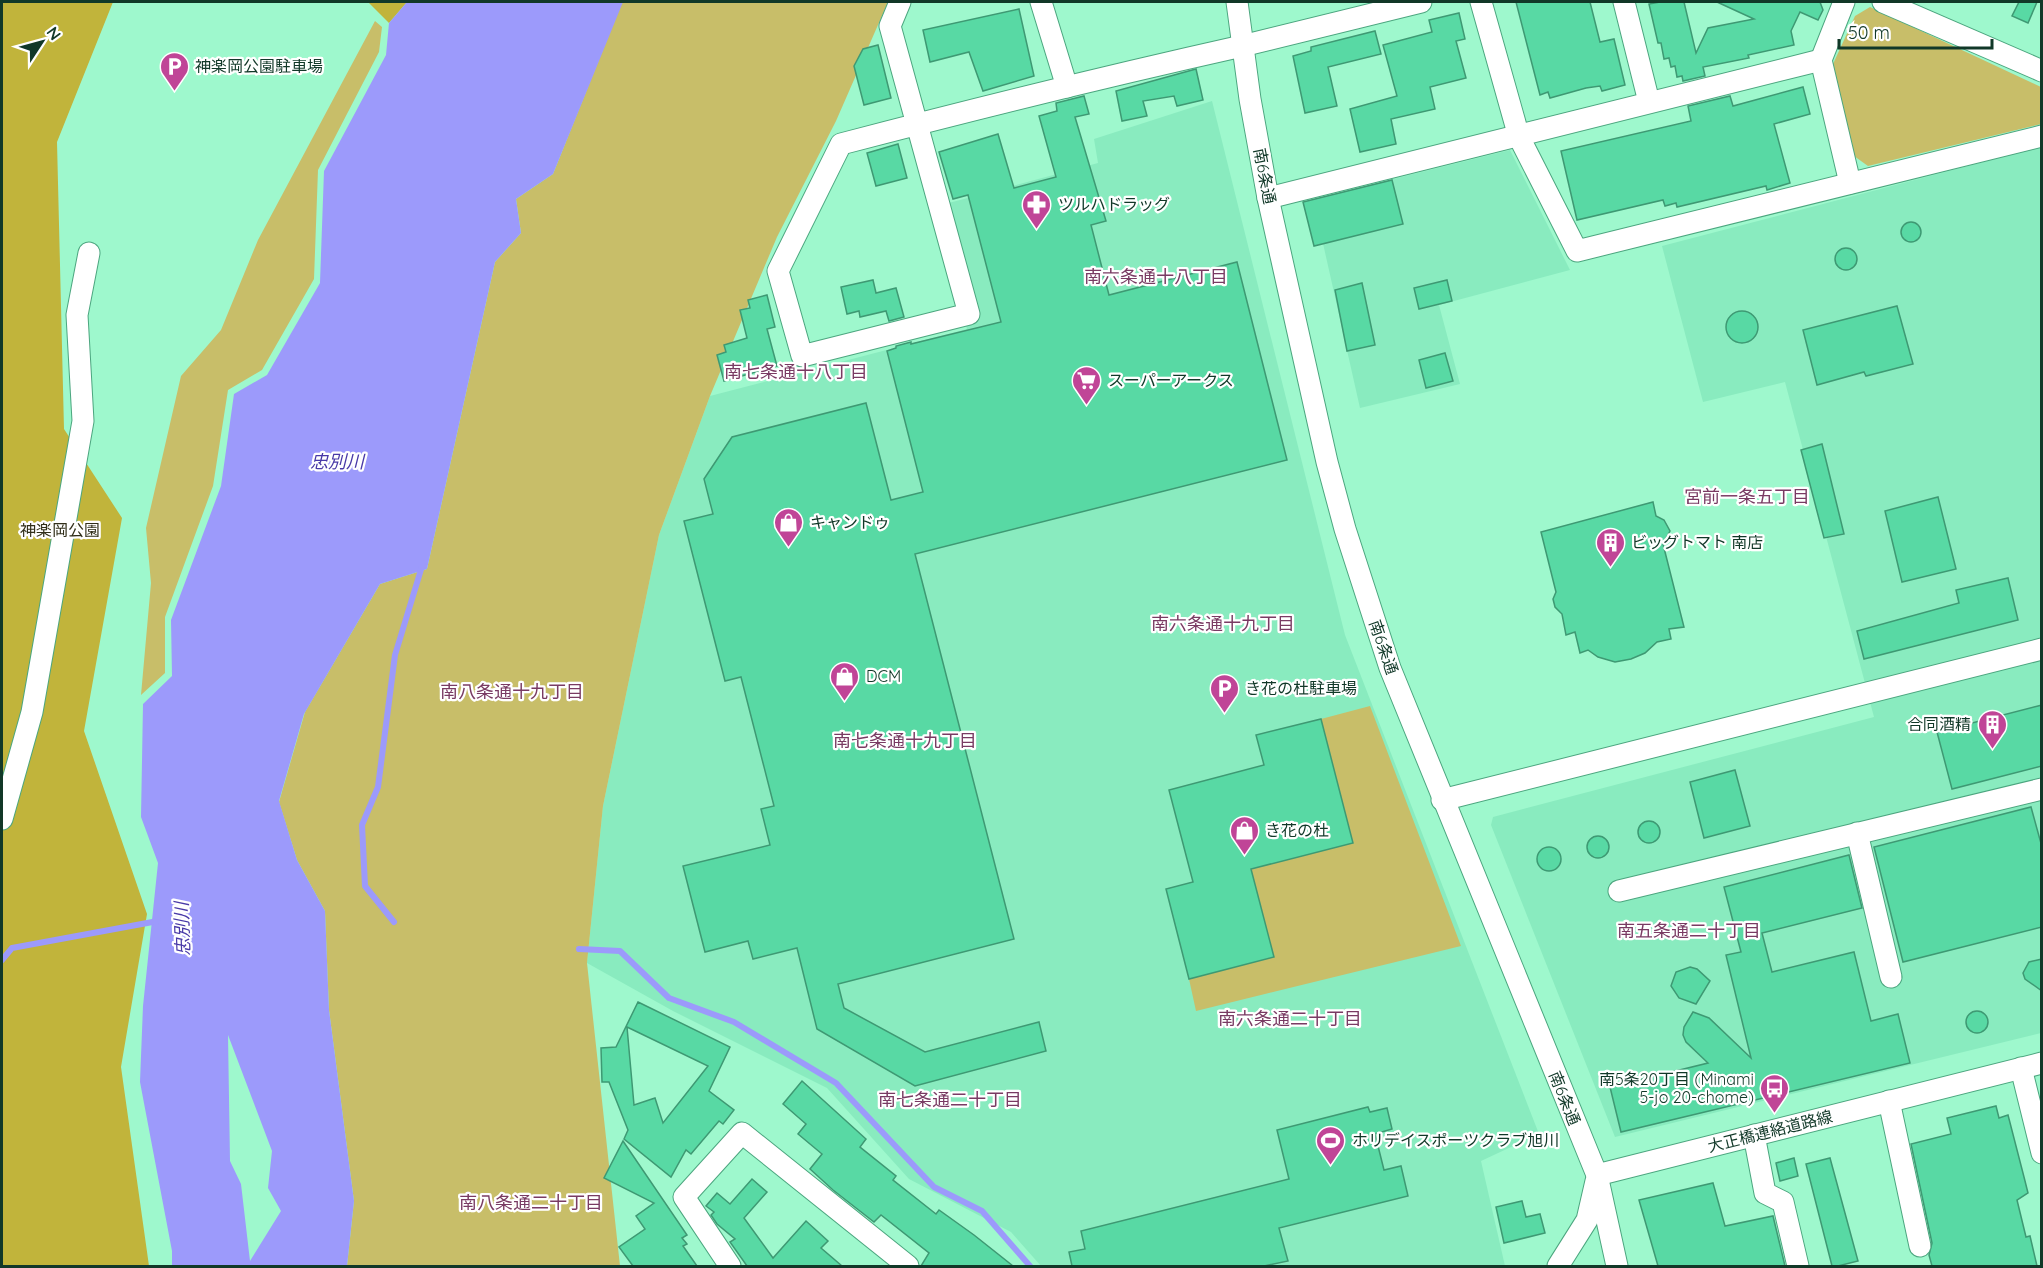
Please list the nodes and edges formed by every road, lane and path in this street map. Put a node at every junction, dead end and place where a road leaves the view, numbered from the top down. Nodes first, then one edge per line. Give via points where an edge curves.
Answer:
1 (900, 2) edge
2 (1041, 2) edge
3 (1237, 2) edge
4 (1421, 2) edge
5 (1482, 2) edge
6 (1624, 2) edge
7 (1844, 2) edge
8 (1883, 2) edge
9 (1242, 46) junction
10 (1821, 60) junction
11 (2042, 71) edge
12 (1067, 87) junction
13 (1648, 102) junction
14 (916, 124) junction
15 (2042, 136) edge
16 (1519, 137) junction
17 (1850, 183) junction
18 (1268, 198) junction
19 (89, 253) dead end
20 (2042, 649) edge
21 (2042, 789) edge
22 (1442, 800) junction
23 (2, 819) edge
24 (1857, 833) junction
25 (1619, 891) dead end
26 (1891, 977) dead end
27 (2031, 1065) edge
28 (1889, 1101) junction
29 (1754, 1135) junction
30 (2042, 1153) edge
31 (1598, 1174) junction
32 (1920, 1246) dead end
33 (730, 1266) edge
34 (908, 1266) edge
35 (1558, 1266) edge
36 (1617, 1266) edge
37 (1798, 1266) edge

1 - 14 street via 890,26
2 - 12 street
3 - 9 street, 南6条通
4 - 9 street
5 - 16 street
6 - 13 street
7 - 10 street
8 - 11 street
9 - 12 street
9 - 18 street, 南6条通
10 - 13 street
10 - 17 street
12 - 14 street
13 - 16 street
14 - 14 street via 969,314 801,356 778,271 840,144
15 - 17 street
16 - 17 street via 1578,250
16 - 18 street
18 - 22 street, 南6条通 via 1345,529 1390,668
19 - 23 street via 77,315 83,421 32,712
20 - 22 street
21 - 24 street
22 - 31 street, 南6条通
24 - 25 street
24 - 26 street
27 - 28 street, 大正橋連絡道路線
27 - 30 street
28 - 29 street, 大正橋連絡道路線
28 - 32 street
29 - 31 street, 大正橋連絡道路線
29 - 37 street via 1765,1193 1783,1202
31 - 35 street via 1587,1220
31 - 36 street, 南6条通
33 - 34 street via 684,1197 742,1133

